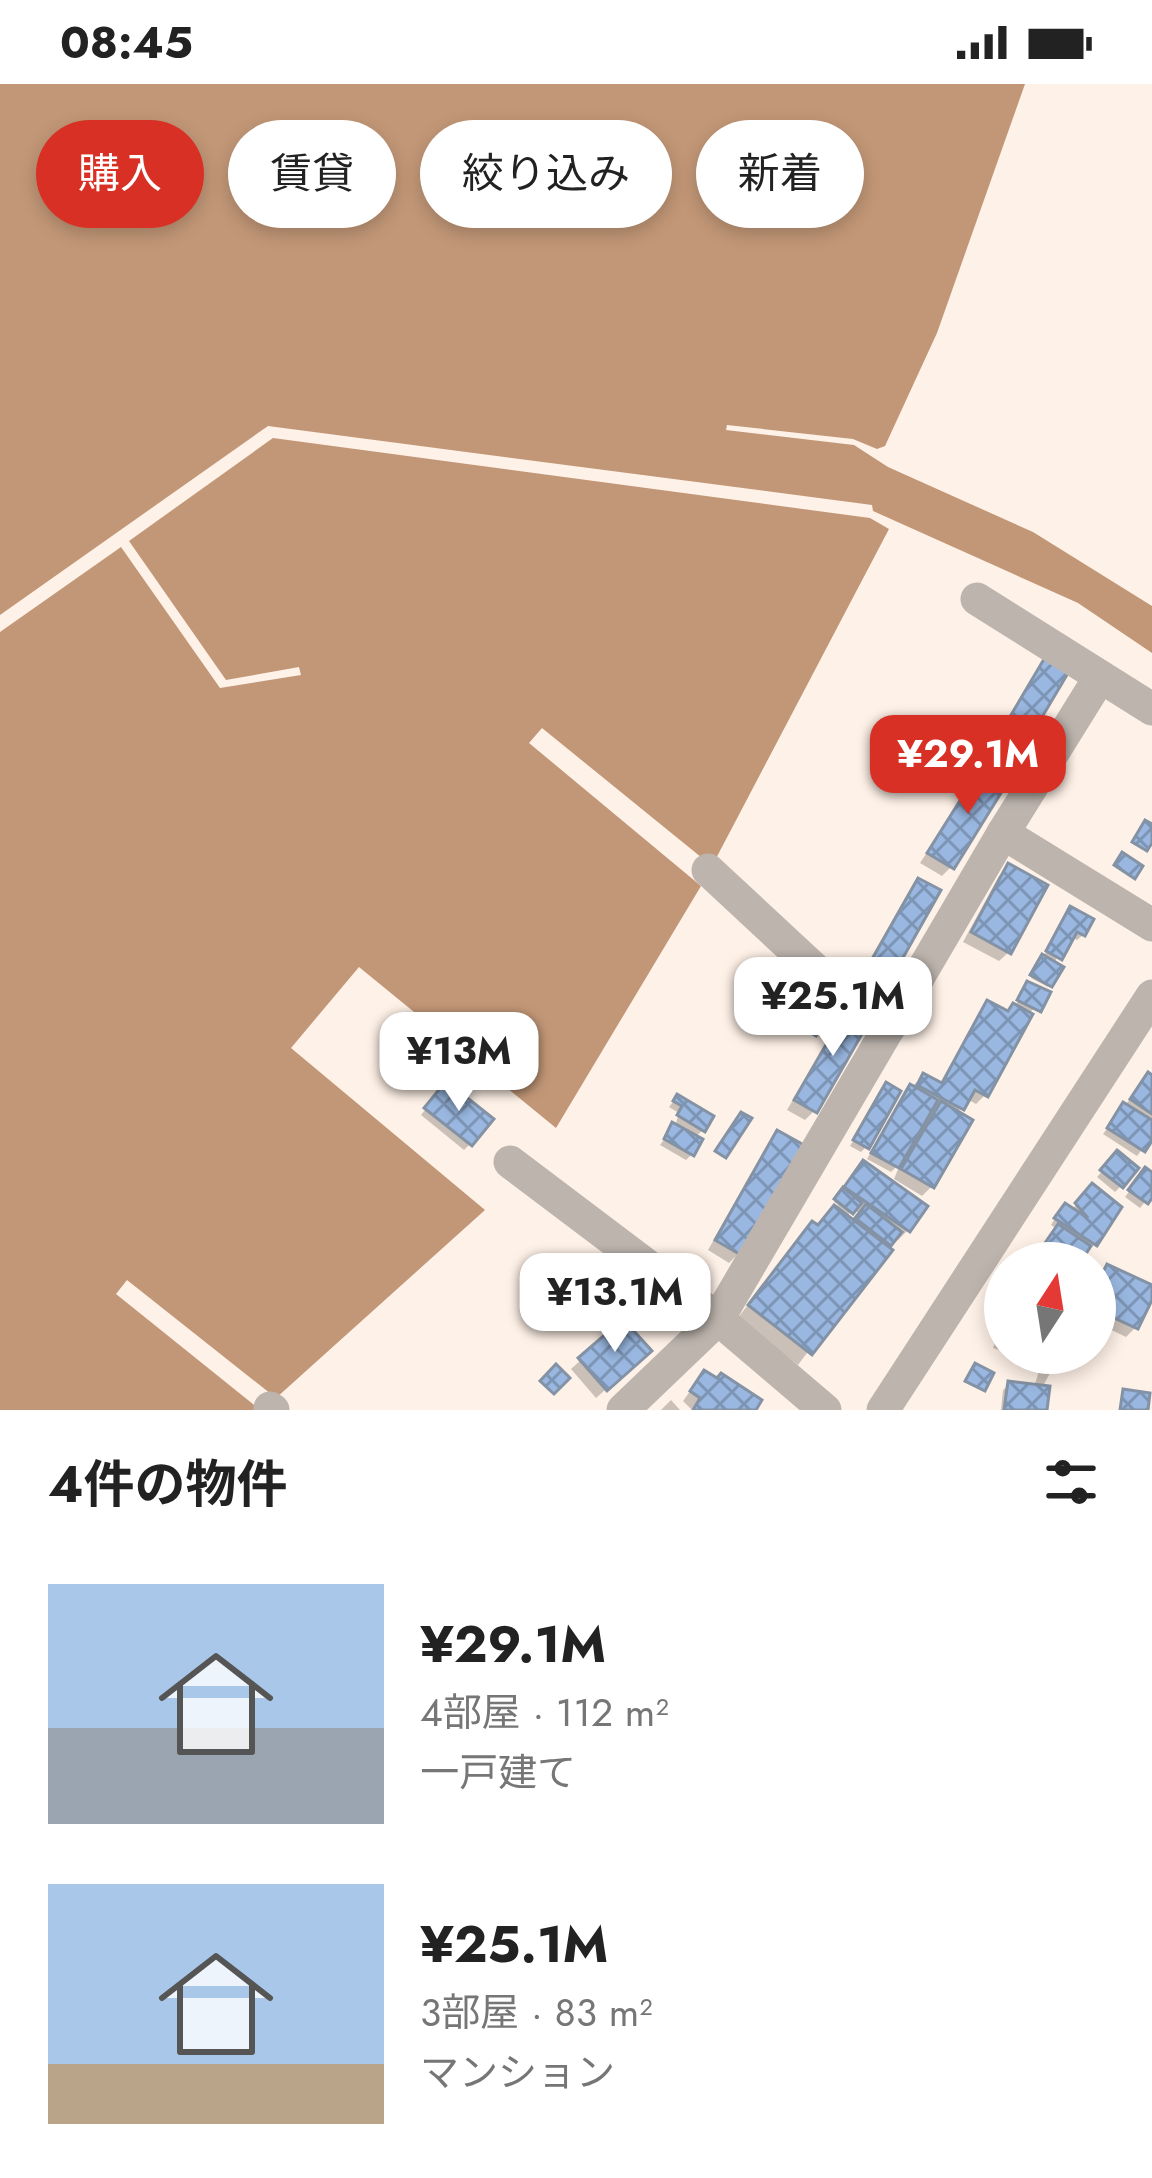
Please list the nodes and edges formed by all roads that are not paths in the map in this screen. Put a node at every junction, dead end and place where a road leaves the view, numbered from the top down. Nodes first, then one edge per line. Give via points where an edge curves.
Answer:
1 (977, 598) dead end
2 (1100, 676) junction
3 (1152, 709) edge
4 (1003, 833) junction
5 (708, 870) dead end
6 (1152, 925) edge
7 (1152, 996) edge
8 (889, 1028) junction
9 (510, 1162) dead end
10 (718, 1319) junction
11 (894, 1407) edge
12 (623, 1410) edge
13 (825, 1410) edge

1 - 2 street
2 - 3 street
2 - 4 street
4 - 6 street
4 - 8 street
5 - 8 street
7 - 11 street
8 - 10 street
9 - 10 street
10 - 12 street
10 - 13 street

